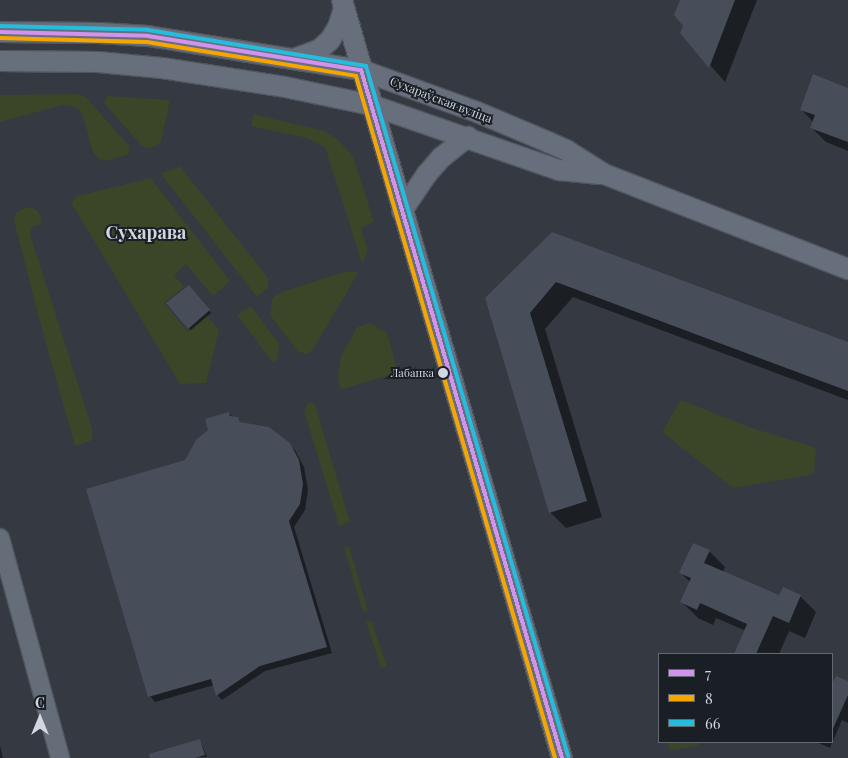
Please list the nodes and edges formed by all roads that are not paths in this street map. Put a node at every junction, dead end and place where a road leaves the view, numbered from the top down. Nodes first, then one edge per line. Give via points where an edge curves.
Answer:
1 (343, 5) edge
2 (0, 32) edge
3 (290, 60) junction
4 (0, 61) edge
5 (361, 70) junction
6 (371, 105) junction
7 (468, 138) junction
8 (604, 174) junction
9 (402, 211) junction
10 (848, 269) edge
11 (0, 538) edge
12 (60, 758) edge
13 (562, 758) edge

1 - 3 main road via 338,27 330,40 309,55
1 - 5 main road
2 - 3 main road, Сухараўская вуліца via 99,32 148,36
3 - 5 main road, Сухараўская вуліца
4 - 6 main road, Сухараўская вуліца via 98,62 162,68 285,87
5 - 6 main road
5 - 8 main road, Сухараўская вуліца via 476,112 566,150
6 - 7 main road, Сухараўская вуліца
6 - 9 main road
7 - 8 main road, Сухараўская вуліца via 559,170
7 - 9 main road via 426,174
8 - 10 main road, Сухараўская вуліца
9 - 13 main road
11 - 12 street

